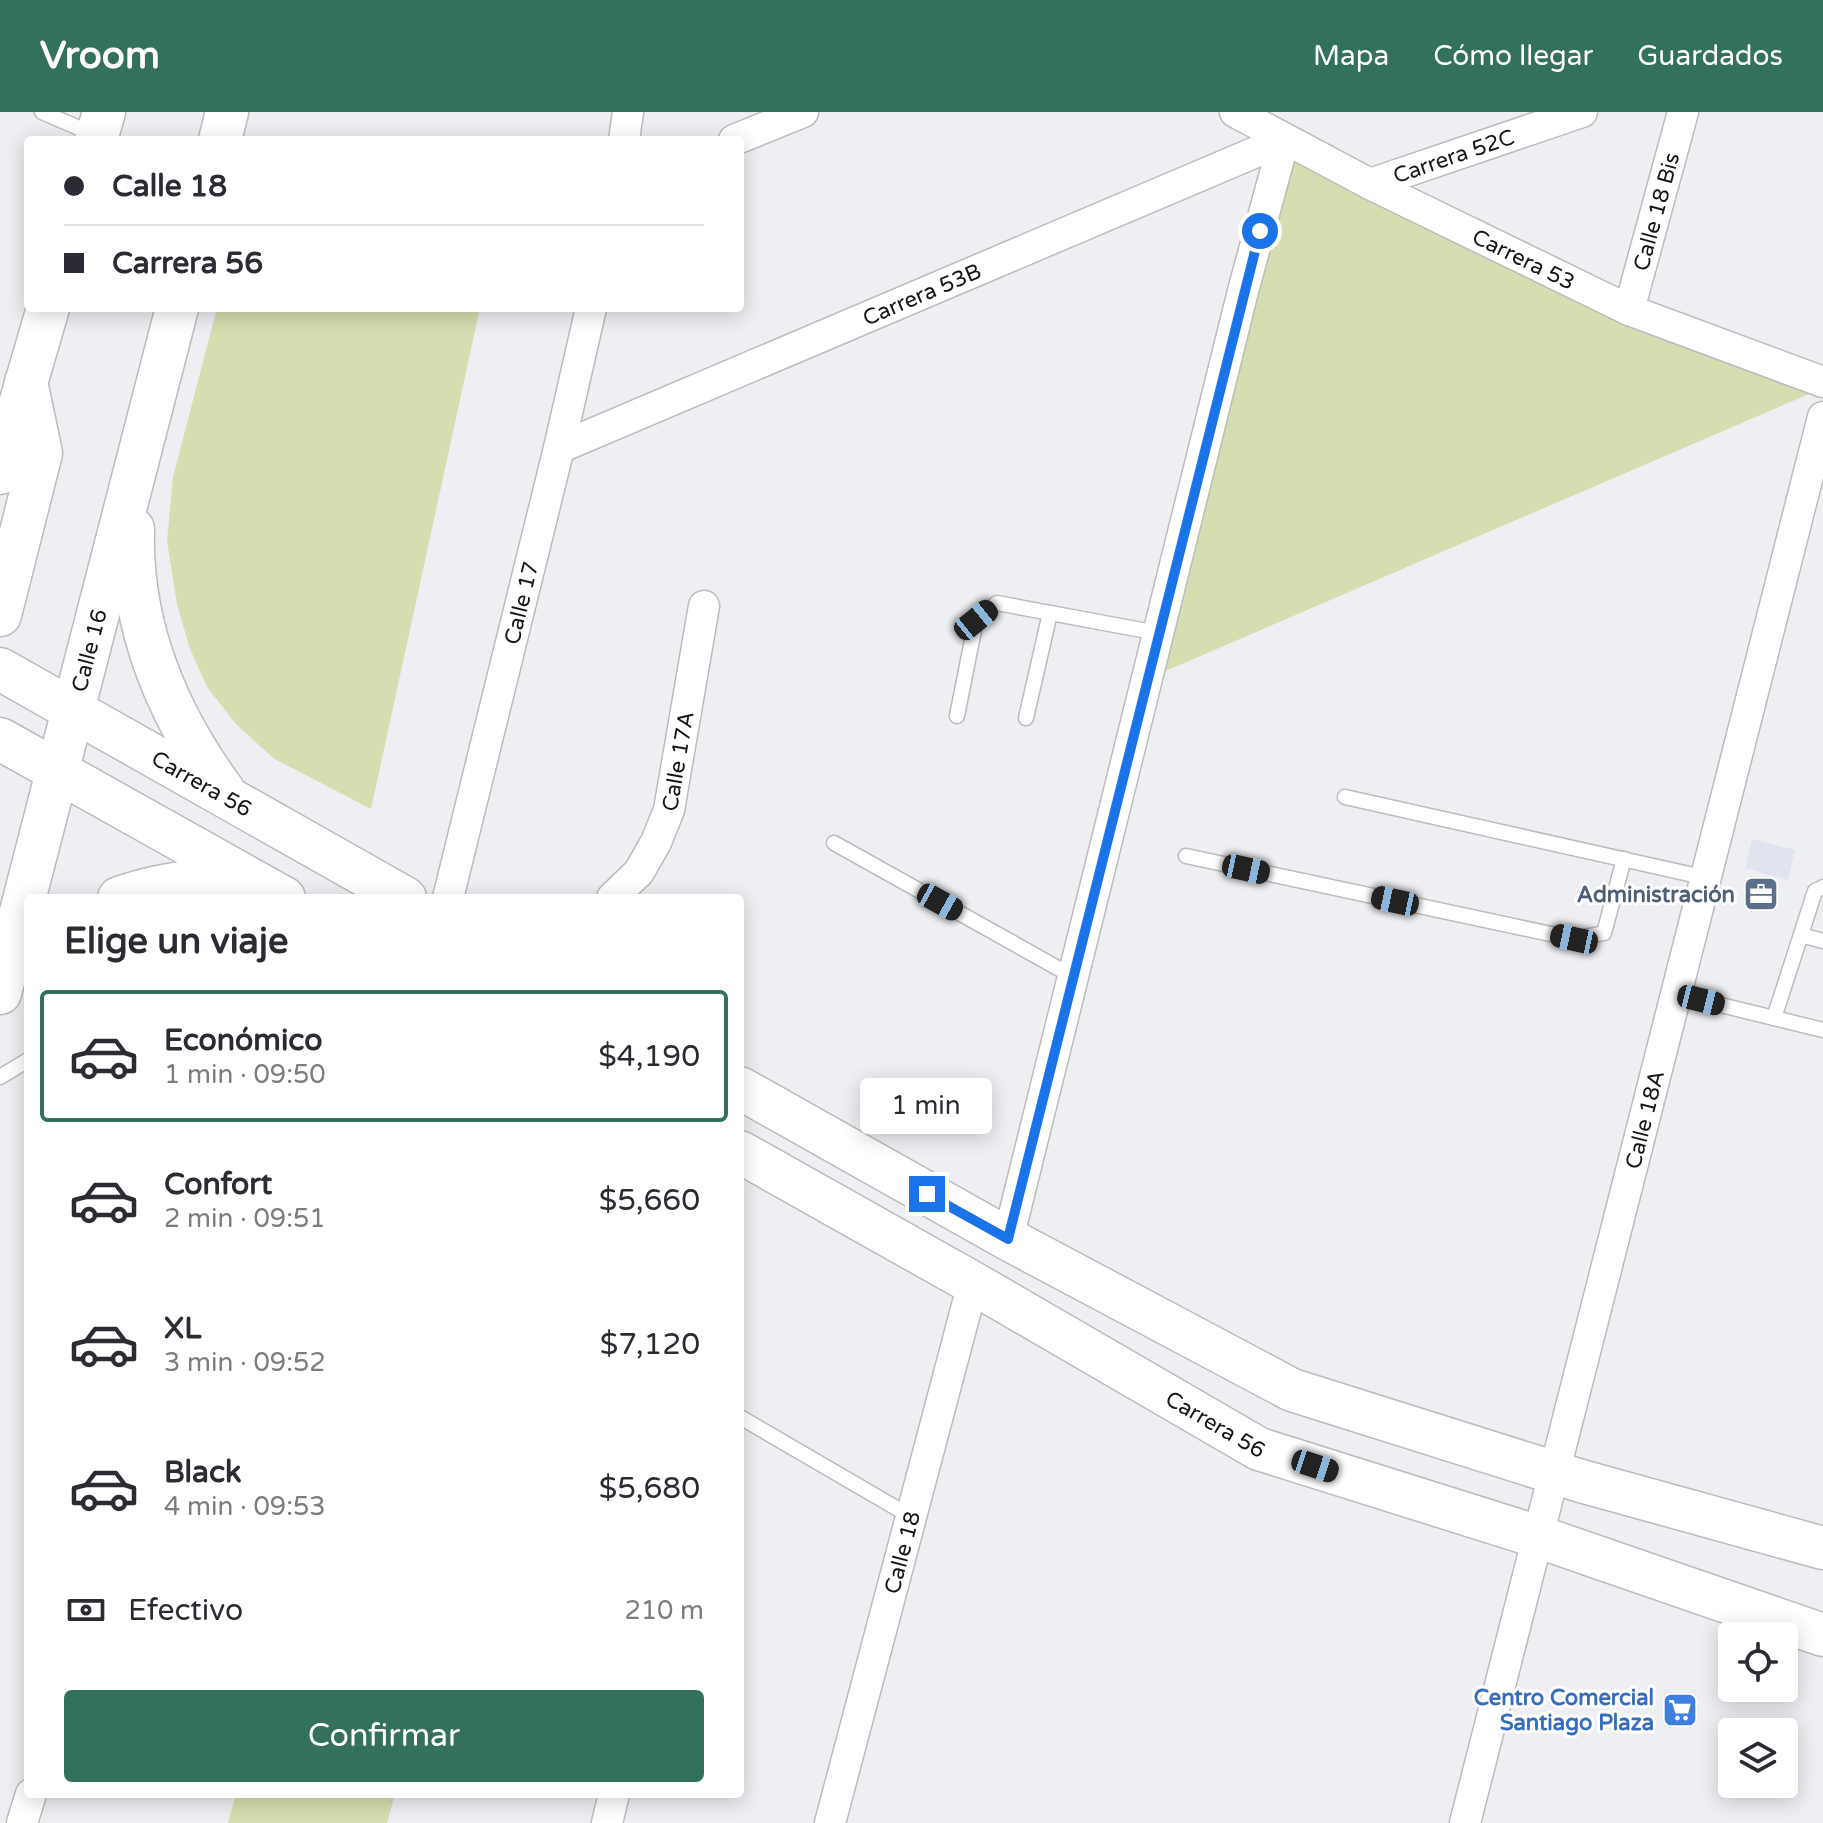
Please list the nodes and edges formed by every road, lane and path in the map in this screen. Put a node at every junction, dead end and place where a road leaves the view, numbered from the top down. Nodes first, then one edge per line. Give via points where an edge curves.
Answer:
1 (42, 112) edge
2 (227, 112) edge
3 (628, 112) edge
4 (803, 112) edge
5 (1235, 112) edge
6 (1582, 112) edge
7 (1683, 112) edge
8 (99, 129) edge
9 (221, 136) edge
10 (625, 136) edge
11 (744, 136) edge
12 (1284, 140) junction
13 (1370, 184) junction
14 (1629, 310) junction
15 (47, 312) edge
16 (176, 312) edge
17 (590, 312) edge
18 (1823, 382) edge
19 (15, 405) edge
20 (1823, 417) edge
21 (559, 448) junction
22 (138, 462) junction
23 (0, 473) edge
24 (704, 606) dead end
25 (1050, 613) junction
26 (0, 615) edge
27 (1158, 633) junction
28 (0, 669) edge
29 (73, 710) junction
30 (0, 711) edge
31 (957, 716) dead end
32 (1026, 718) dead end
33 (0, 739) edge
34 (57, 769) junction
35 (1345, 797) dead end
36 (231, 800) junction
37 (834, 843) dead end
38 (1186, 856) dead end
39 (1624, 859) junction
40 (1707, 878) junction
41 (1823, 887) edge
42 (25, 894) edge
43 (131, 894) edge
44 (277, 894) edge
45 (398, 894) edge
46 (449, 894) edge
47 (616, 894) edge
48 (24, 899) edge
49 (1801, 935) junction
50 (1823, 941) edge
51 (24, 973) edge
52 (1072, 976) junction
53 (0, 993) edge
54 (1676, 994) junction
55 (0, 1012) edge
56 (1774, 1018) junction
57 (1823, 1030) edge
58 (24, 1062) edge
59 (0, 1077) edge
60 (744, 1090) edge
61 (744, 1154) edge
62 (1008, 1239) junction
63 (973, 1283) junction
64 (744, 1419) edge
65 (1553, 1472) junction
66 (910, 1516) junction
67 (1539, 1537) junction
68 (1823, 1548) edge
69 (1823, 1635) edge
70 (30, 1798) edge
71 (613, 1798) edge
72 (22, 1823) edge
73 (607, 1823) edge
74 (830, 1823) edge
75 (1465, 1823) edge

1 - 8 lane
2 - 9 street
3 - 10 street
4 - 11 street
5 - 12 street, Carrera 53
6 - 13 street, Carrera 52C
7 - 14 street, Calle 18 Bis
12 - 13 street, Carrera 53
12 - 21 street, Carrera 53B
12 - 27 street
13 - 14 street, Carrera 53
14 - 18 street, Carrera 53
15 - 19 street
16 - 22 street, Calle 16
17 - 21 street, Calle 17
19 - 23 street
19 - 26 street via 41,453
20 - 40 street, Calle 18A
21 - 46 street, Calle 17
22 - 29 street, Calle 16
22 - 36 street via 132,542 142,621 167,698
24 - 47 street, Calle 17A via 669,810 639,872
25 - 27 lane
25 - 31 lane via 997,603 976,620
25 - 32 lane
27 - 52 street
28 - 29 street, Carrera 56
29 - 34 street, Calle 16
29 - 36 street, Carrera 56
30 - 34 street via 18,739
33 - 34 street
34 - 42 street, Calle 16
34 - 44 street
35 - 39 lane
36 - 45 street, Carrera 56
37 - 52 lane
38 - 39 lane via 1574,939 1604,933
39 - 40 lane
40 - 54 street, Calle 18A
41 - 49 lane via 1815,891
43 - 44 street via 194,882 240,884
48 - 53 street, Calle 16
49 - 50 lane
49 - 56 lane
51 - 55 street
52 - 62 street
54 - 56 lane
54 - 65 street, Calle 18A
56 - 57 lane
58 - 59 lane
60 - 62 street
61 - 63 street, Carrera 56
62 - 65 street via 1292,1390
63 - 66 street, Calle 18
63 - 67 street, Carrera 56 via 1259,1449
64 - 66 lane
65 - 67 street, Calle 18A
65 - 68 street
66 - 74 street, Calle 18
67 - 69 street, Carrera 56
67 - 75 street, Calle 18A
70 - 72 street
71 - 73 street

